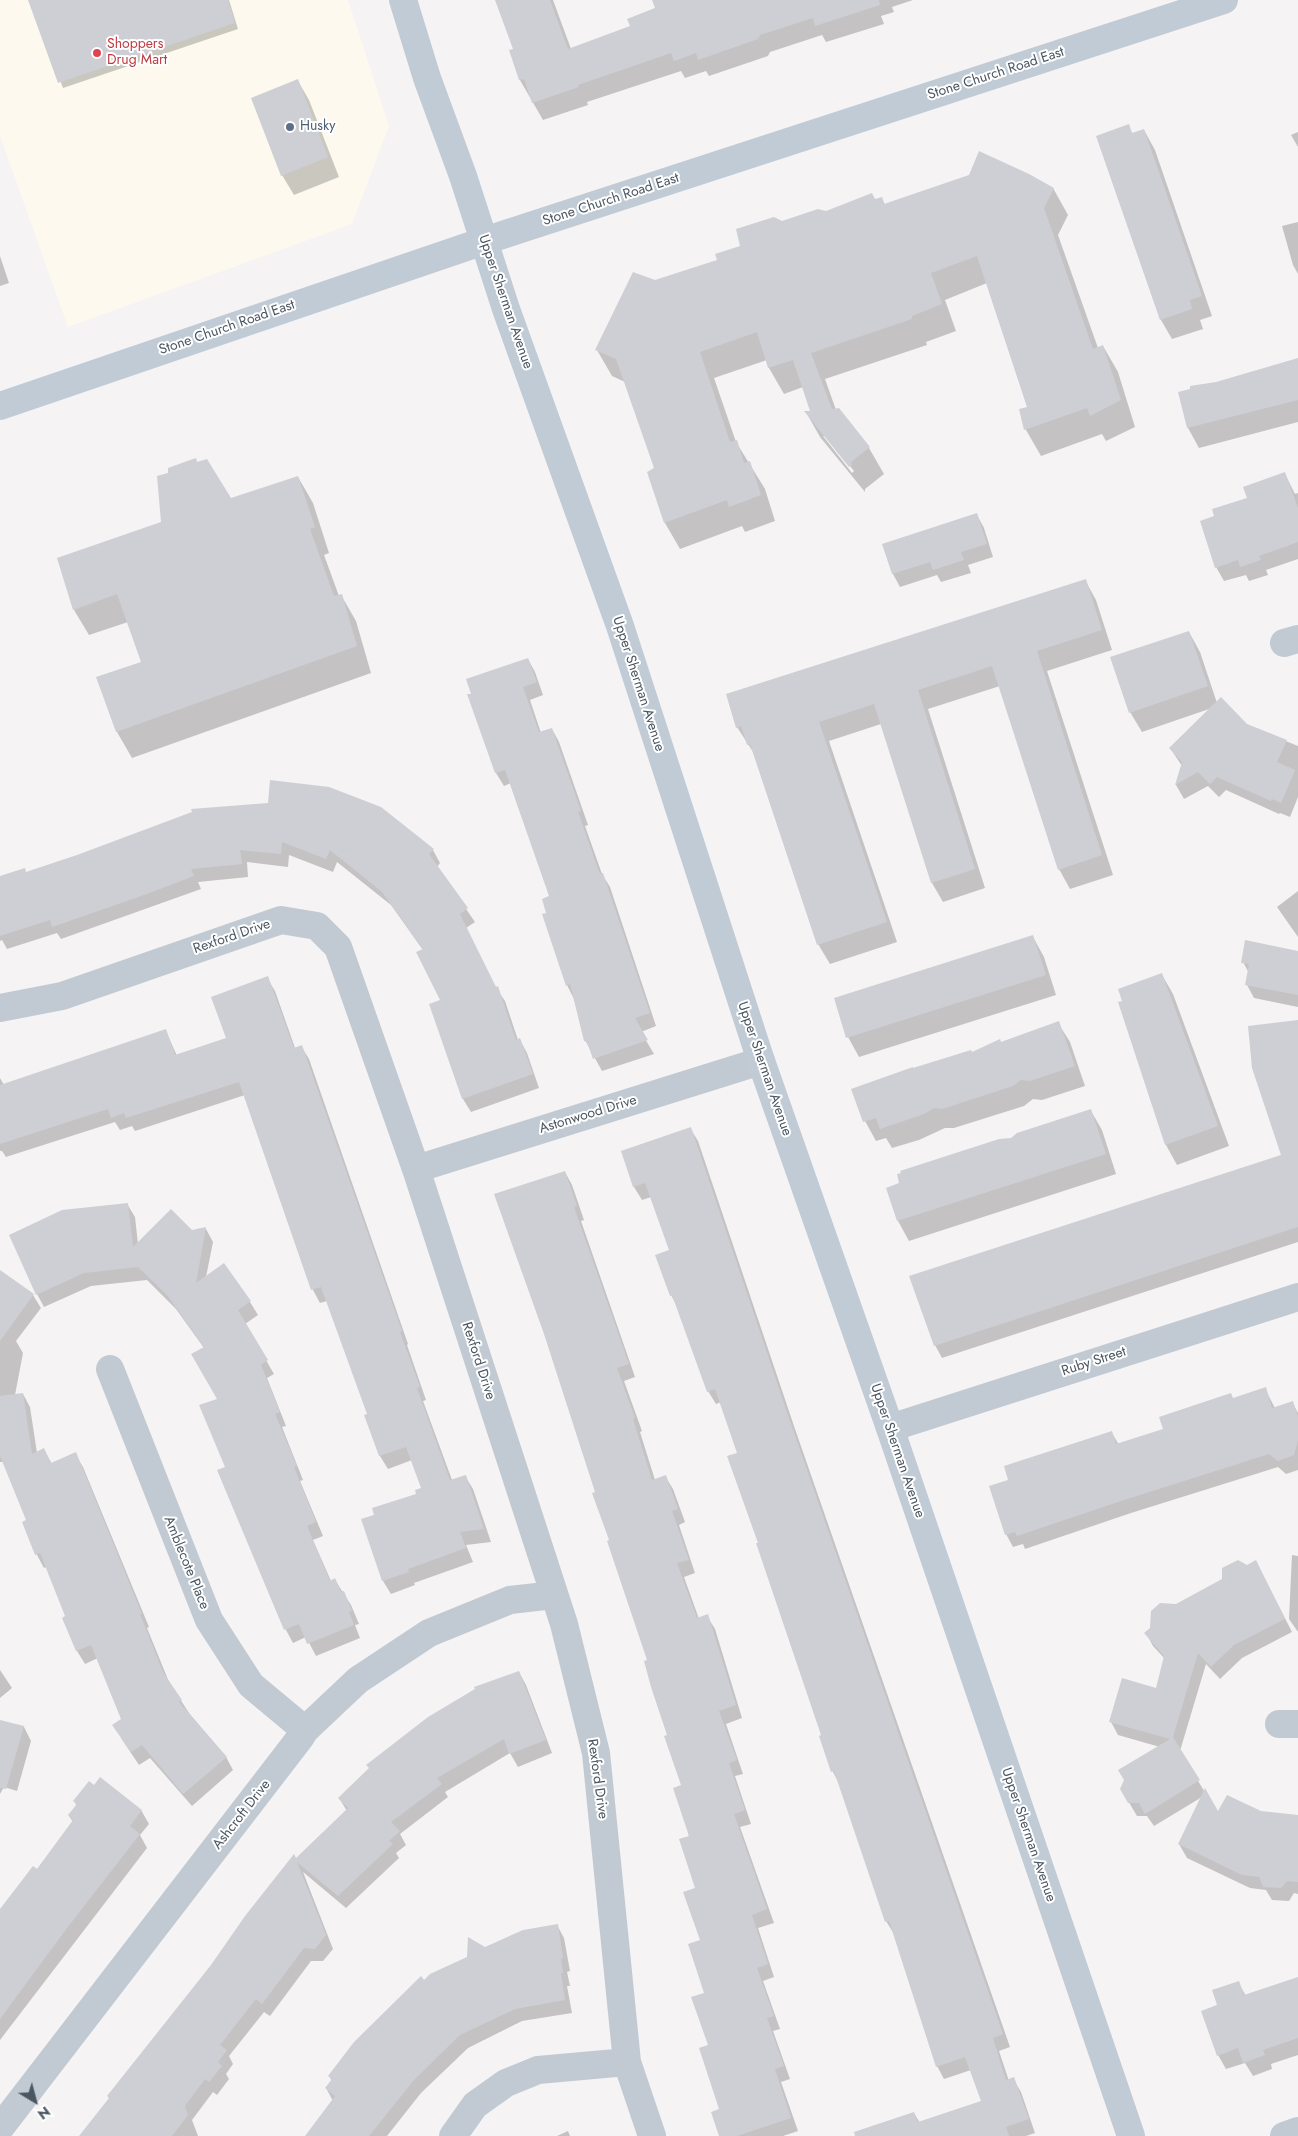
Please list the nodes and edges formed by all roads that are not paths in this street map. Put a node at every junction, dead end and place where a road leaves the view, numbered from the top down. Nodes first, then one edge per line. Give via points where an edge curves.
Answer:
1 (403, 0) edge
2 (1224, 0) edge
3 (484, 241) junction
4 (0, 406) edge
5 (0, 1008) edge
6 (761, 1061) junction
7 (416, 1169) junction
8 (1298, 1297) edge
9 (110, 1368) dead end
10 (890, 1428) junction
11 (554, 1595) junction
12 (305, 1730) junction
13 (628, 2062) junction
14 (0, 2128) edge
15 (1298, 2131) edge
16 (454, 2136) edge
17 (652, 2136) edge
18 (1131, 2136) edge
19 (1284, 2136) edge

1 - 3 main road, Upper Sherman Avenue
2 - 3 main road, Stone Church Road East
3 - 4 main road, Stone Church Road East
3 - 6 main road, Upper Sherman Avenue via 620,626
5 - 7 street, Rexford Drive via 62,996 281,920 316,926 338,947
6 - 7 street, Astonwood Drive
6 - 10 main road, Upper Sherman Avenue
7 - 11 street, Rexford Drive
8 - 10 street, Ruby Street
9 - 12 street, Amblecote Place via 209,1620 251,1684
10 - 18 main road, Upper Sherman Avenue
11 - 12 street, Ashcroft Drive via 510,1600 429,1633 358,1680
11 - 13 street, Rexford Drive via 596,1753
12 - 14 street, Ashcroft Drive
13 - 16 street via 538,2070 506,2083 475,2106
13 - 17 street, Rexford Drive
15 - 19 street

